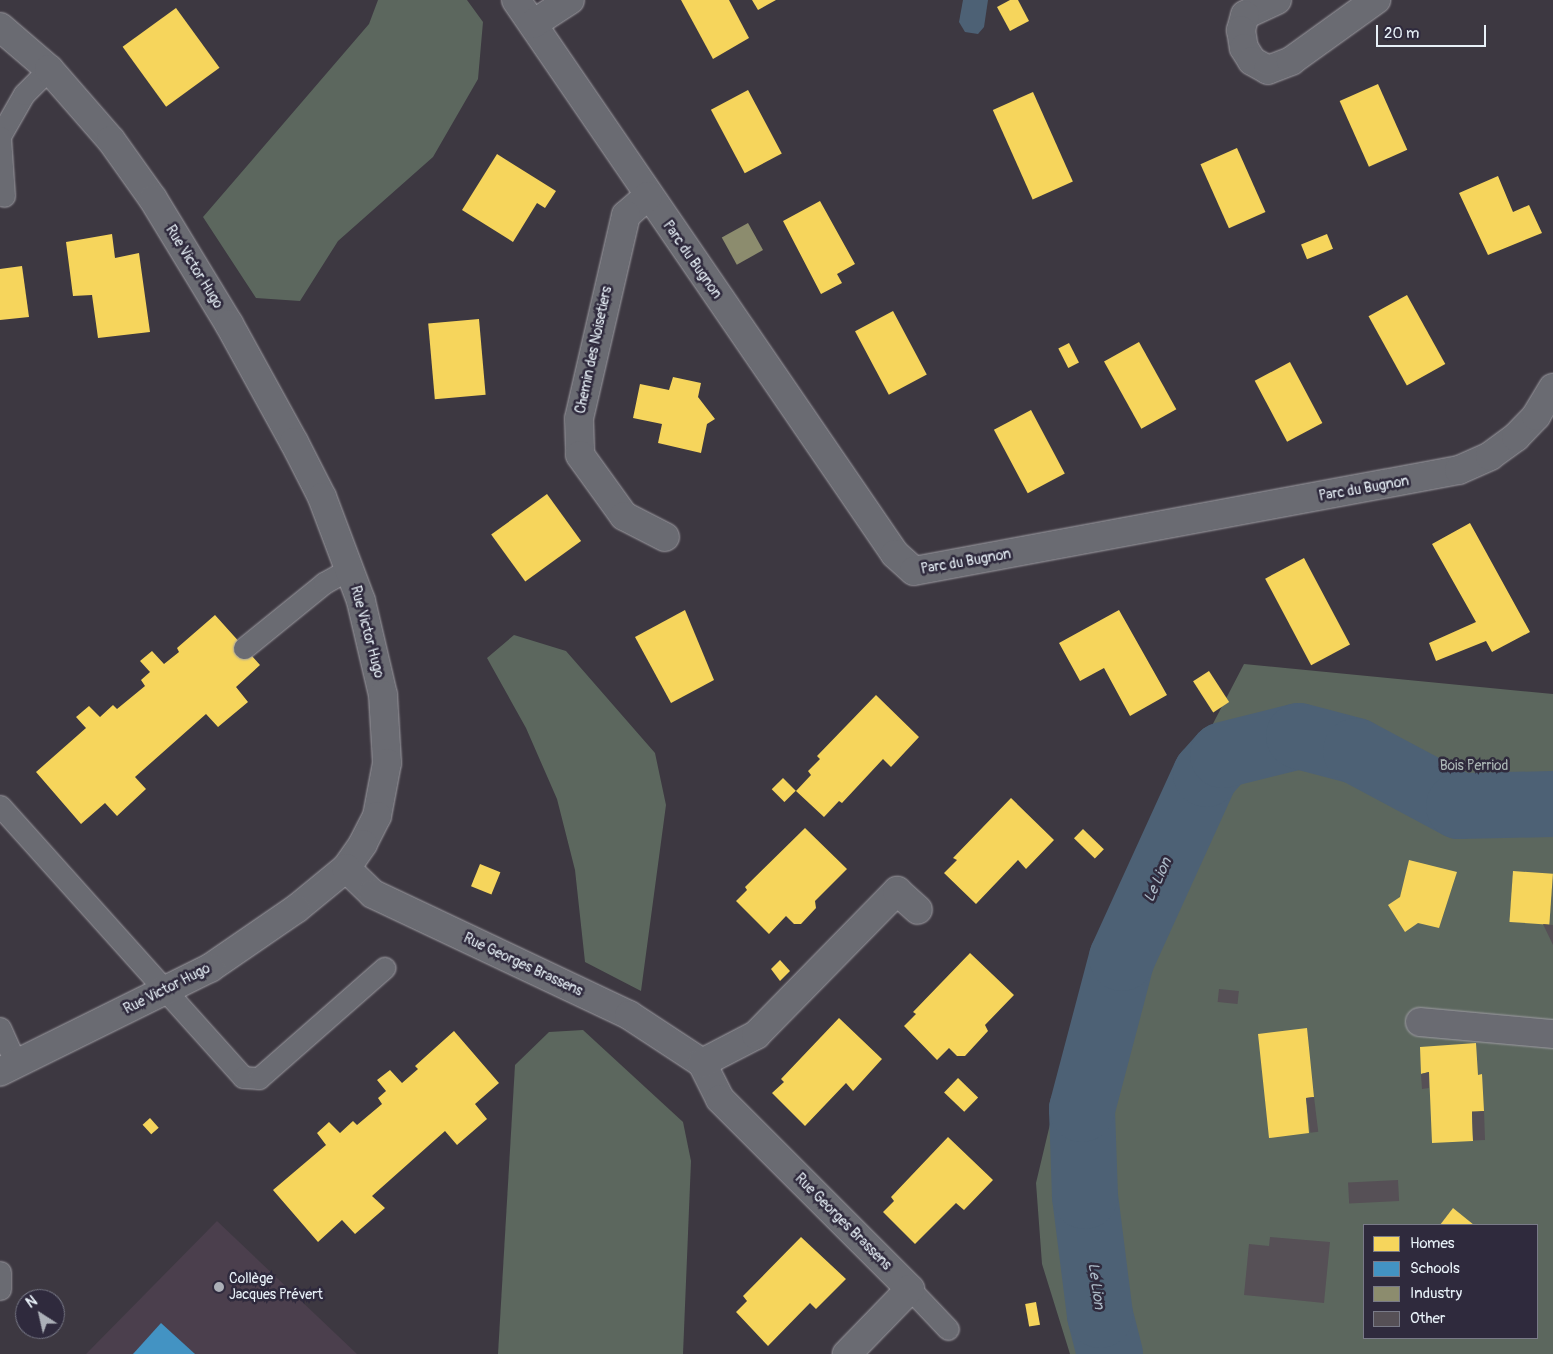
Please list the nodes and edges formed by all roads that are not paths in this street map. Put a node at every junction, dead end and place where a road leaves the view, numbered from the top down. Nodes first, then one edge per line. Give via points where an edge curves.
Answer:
1 (516, 0) edge
2 (570, 0) edge
3 (1277, 0) edge
4 (1376, 0) edge
5 (533, 24) junction
6 (0, 27) edge
7 (49, 70) junction
8 (0, 137) edge
9 (4, 196) dead end
10 (648, 196) junction
11 (1553, 388) edge
12 (665, 538) dead end
13 (349, 569) junction
14 (244, 648) dead end
15 (0, 806) edge
16 (346, 868) junction
17 (918, 910) dead end
18 (384, 968) dead end
19 (165, 992) junction
20 (1420, 1022) dead end
21 (0, 1028) edge
22 (1553, 1034) edge
23 (702, 1063) junction
24 (8, 1068) edge
25 (0, 1272) edge
26 (0, 1289) edge
27 (910, 1289) junction
28 (948, 1329) dead end
29 (848, 1354) edge

1 - 5 street, Parc du Bugnon
2 - 5 street
3 - 4 street via 1245,15 1241,30 1244,48 1252,61 1268,70 1291,61
5 - 10 street, Parc du Bugnon
6 - 7 street, Rue Victor Hugo
7 - 8 lane via 24,94
7 - 13 street, Rue Victor Hugo via 111,140 153,200 229,324 322,497
8 - 9 lane
10 - 11 street, Parc du Bugnon via 895,554 914,571 1459,470 1490,456 1516,437 1536,416
10 - 12 street, Chemin des Noisetiers via 626,215 579,419 580,455 624,516
13 - 14 lane via 324,583
13 - 16 street, Rue Victor Hugo via 374,647 382,695 387,763 377,816
15 - 19 lane
16 - 19 street, Rue Victor Hugo via 254,940
16 - 23 street, Rue Georges Brassens via 373,894 629,1015
17 - 23 street via 897,892 756,1036
18 - 19 lane via 259,1078 242,1077
19 - 24 street, Rue Victor Hugo
20 - 22 street
21 - 24 lane
23 - 27 street, Rue Georges Brassens via 720,1099
25 - 26 lane
27 - 28 lane
27 - 29 street

